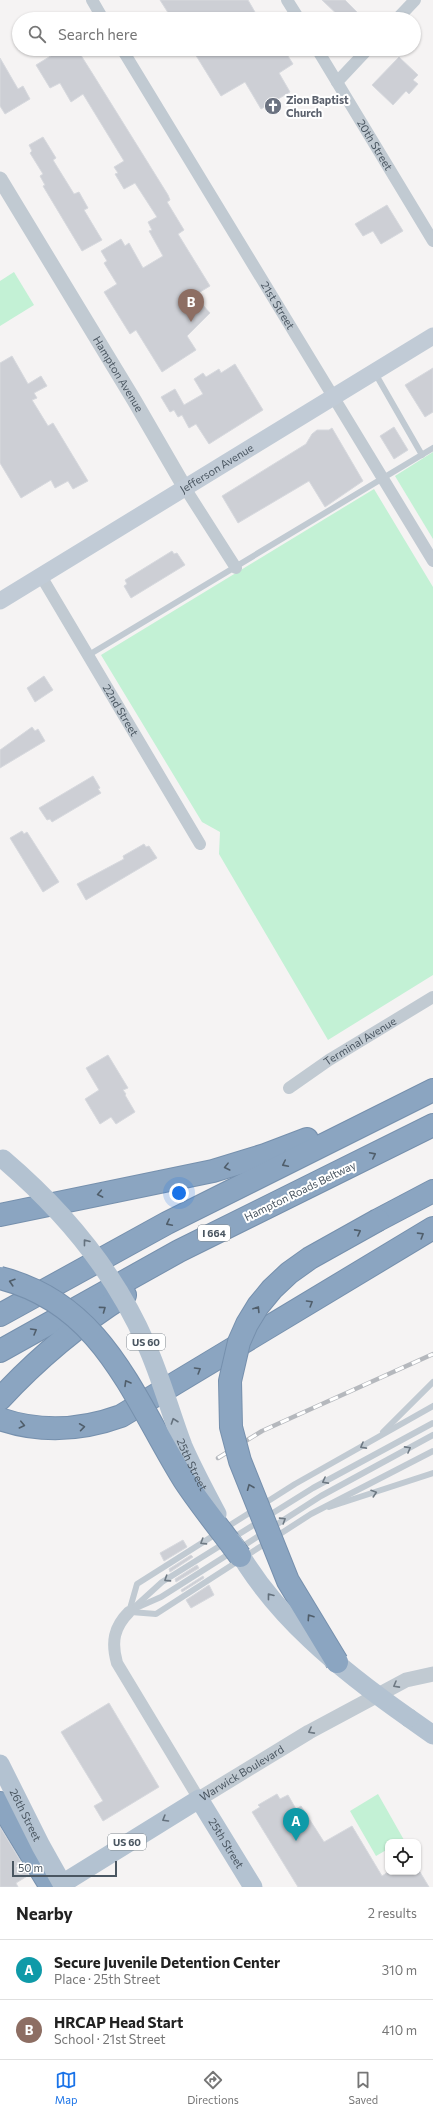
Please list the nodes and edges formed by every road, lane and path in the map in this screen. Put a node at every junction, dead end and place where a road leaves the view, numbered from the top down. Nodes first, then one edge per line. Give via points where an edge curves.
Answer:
1 (92, 0) edge
2 (287, 0) edge
3 (415, 0) edge
4 (100, 12) edge
5 (295, 12) edge
6 (404, 12) edge
7 (126, 56) edge
8 (321, 56) edge
9 (361, 56) edge
10 (337, 82) junction
11 (0, 179) edge
12 (433, 241) edge
13 (433, 336) edge
14 (374, 372) junction
15 (333, 397) junction
16 (433, 448) edge
17 (422, 455) junction
18 (383, 478) junction
19 (185, 488) junction
20 (433, 561) edge
21 (236, 568) junction
22 (41, 576) junction
23 (0, 601) edge
24 (87, 656) junction
25 (200, 844) dead end
26 (433, 997) edge
27 (289, 1088) dead end
28 (433, 1089) edge
29 (433, 1125) edge
30 (2, 1158) edge
31 (433, 1190) edge
32 (0, 1209) edge
33 (26, 1209) junction
34 (0, 1215) edge
35 (235, 1223) junction
36 (433, 1228) edge
37 (0, 1278) edge
38 (0, 1315) edge
39 (0, 1350) edge
40 (433, 1382) edge
41 (0, 1399) edge
42 (433, 1406) edge
43 (0, 1418) edge
44 (433, 1423) edge
45 (433, 1435) edge
46 (377, 1438) junction
47 (433, 1450) edge
48 (433, 1473) edge
49 (311, 1514) junction
50 (240, 1556) junction
51 (129, 1612) junction
52 (337, 1662) junction
53 (433, 1674) edge
54 (433, 1735) edge
55 (0, 1764) edge
56 (199, 1799) junction
57 (0, 1803) edge
58 (51, 1887) edge
59 (57, 1887) edge
60 (64, 1887) edge
61 (253, 1887) edge

1 - 4 street
2 - 5 street
3 - 6 street
7 - 15 street, 21st Street
8 - 10 street, 20th Street
9 - 10 street
10 - 12 street, 20th Street
11 - 19 street, Hampton Avenue
13 - 14 main road, Jefferson Avenue
14 - 15 main road, Jefferson Avenue
14 - 17 lane
15 - 18 street, 21st Street
15 - 19 main road, Jefferson Avenue
16 - 17 lane
17 - 18 lane
18 - 20 street, 21st Street
18 - 21 lane
19 - 21 street, Hampton Avenue
19 - 22 main road, Jefferson Avenue
21 - 24 lane
22 - 23 main road, Jefferson Avenue
22 - 24 street, 22nd Street
24 - 25 street, 22nd Street
26 - 27 street, Terminal Avenue via 329,1060
28 -> 33 highway via 369,1110 300,1142 236,1165
28 -> 38 highway, I 664 via 168,1223
35 -> 29 highway, Hampton Roads Beltway / I 664
50 -> 30 main road, 25th Street / US 60, bridge via 196,1474 146,1344 124,1299 78,1232 46,1197
52 -> 31 highway, bridge via 288,1582 240,1461 231,1427 230,1381 233,1362 245,1330 258,1306 272,1289 304,1262
32 - 33 highway
33 - 34 highway
39 -> 35 highway, Hampton Roads Beltway / I 664
41 -> 35 highway via 47,1353 79,1327 109,1305 185,1261
43 -> 36 highway via 22,1426 44,1428 82,1427 120,1416
50 -> 37 highway, bridge via 185,1481 115,1361 95,1335 57,1302 27,1287
40 - 46 lane
42 - 46 lane
44 -> 51 lane via 306,1492 162,1582
51 -> 45 lane via 161,1597 321,1496
46 -> 51 lane via 295,1484 137,1584
47 - 49 lane
49 -> 48 lane
49 - 51 lane via 156,1614
52 -> 50 main road, 25th Street / US 60, bridge via 296,1627
51 - 56 street, 25th Street via 121,1620 113,1640 117,1663
52 - 54 main road, 25th Street / US 60, bridge
53 -> 56 street, Warwick Boulevard via 406,1680 309,1732
55 - 60 main road, 26th Street, bridge
56 -> 59 main road, Warwick Boulevard / US 60
56 - 61 main road, 25th Street
57 - 58 highway

